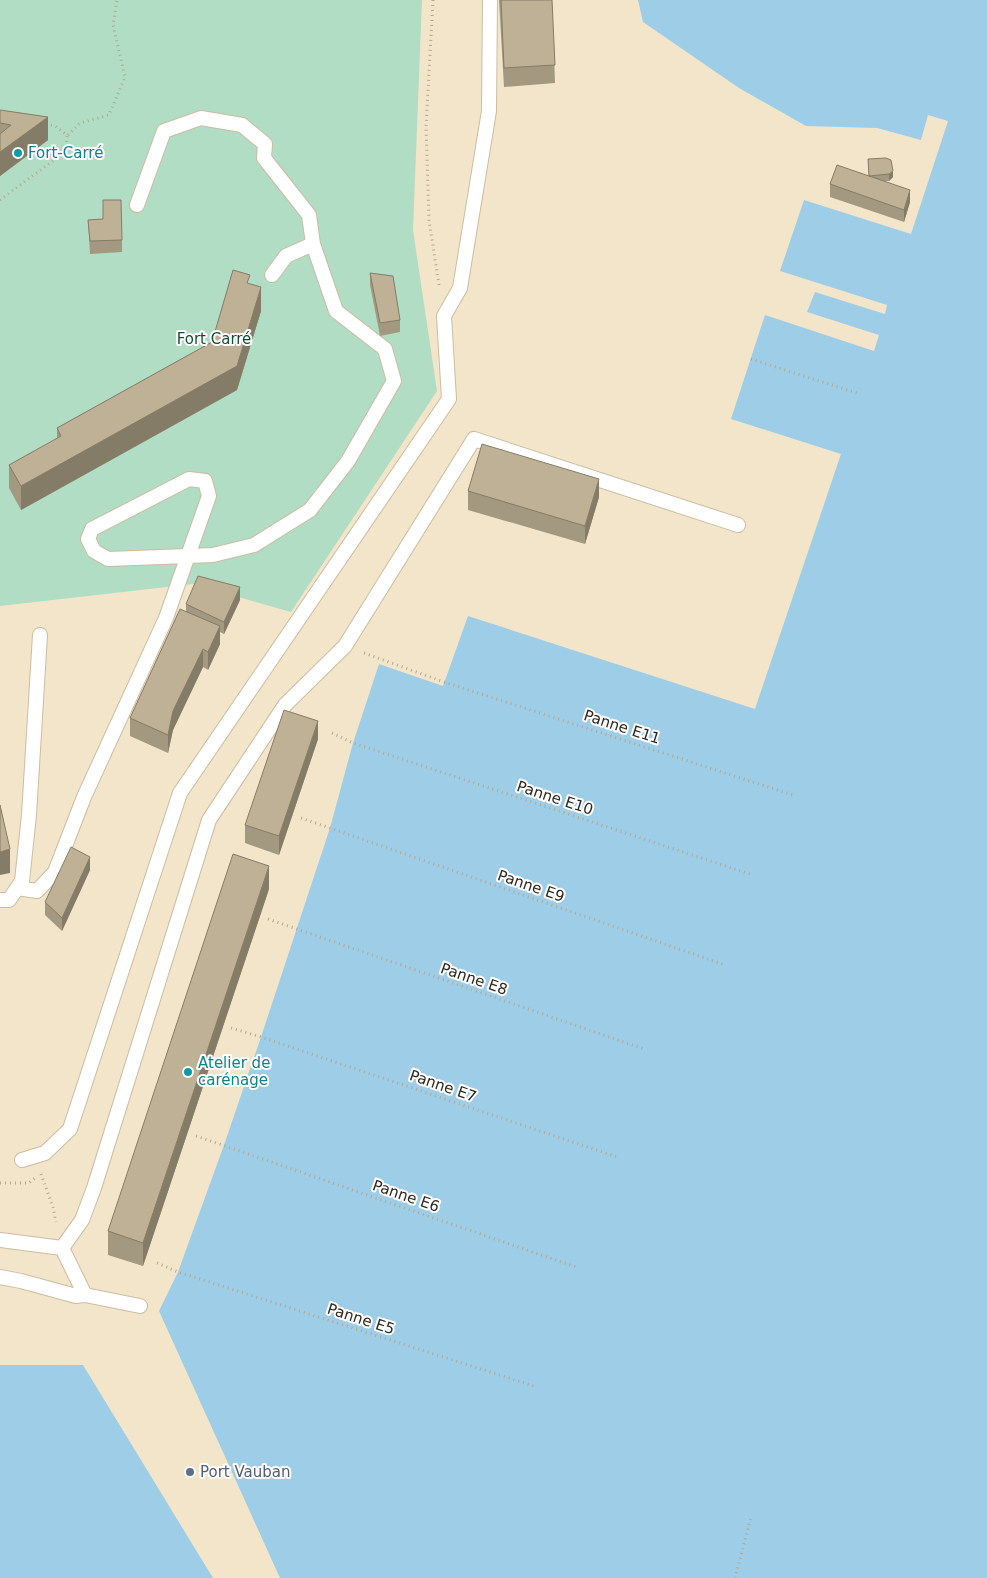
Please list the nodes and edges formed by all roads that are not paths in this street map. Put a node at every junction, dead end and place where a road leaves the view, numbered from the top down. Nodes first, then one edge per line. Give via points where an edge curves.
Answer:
1 (490, 0) edge
2 (137, 205) dead end
3 (313, 244) junction
4 (272, 275) dead end
5 (738, 525) dead end
6 (189, 556) junction
7 (40, 635) dead end
8 (17, 888) junction
9 (0, 900) edge
10 (22, 1160) dead end
11 (0, 1240) edge
12 (62, 1248) junction
13 (0, 1278) edge
14 (81, 1296) junction
15 (140, 1306) dead end

1 - 10 lane via 489,111 460,288 444,316 449,399 180,793 70,1129 45,1153
2 - 3 lane via 164,131 201,118 242,126 265,144 264,158 309,215
3 - 4 lane via 286,256
3 - 6 lane via 336,311 385,349 394,381 348,461 310,510 254,545 213,555
5 - 12 lane via 474,439 345,646 284,705 209,820 94,1188 82,1220
6 - 6 lane via 108,559 94,551 88,539 92,529 189,479 205,481 209,496
6 - 8 lane via 166,618 84,797 55,872 37,891
7 - 8 lane via 29,815 22,882
8 - 9 lane via 9,900
11 - 12 lane
12 - 14 lane
13 - 14 lane
14 - 15 lane

